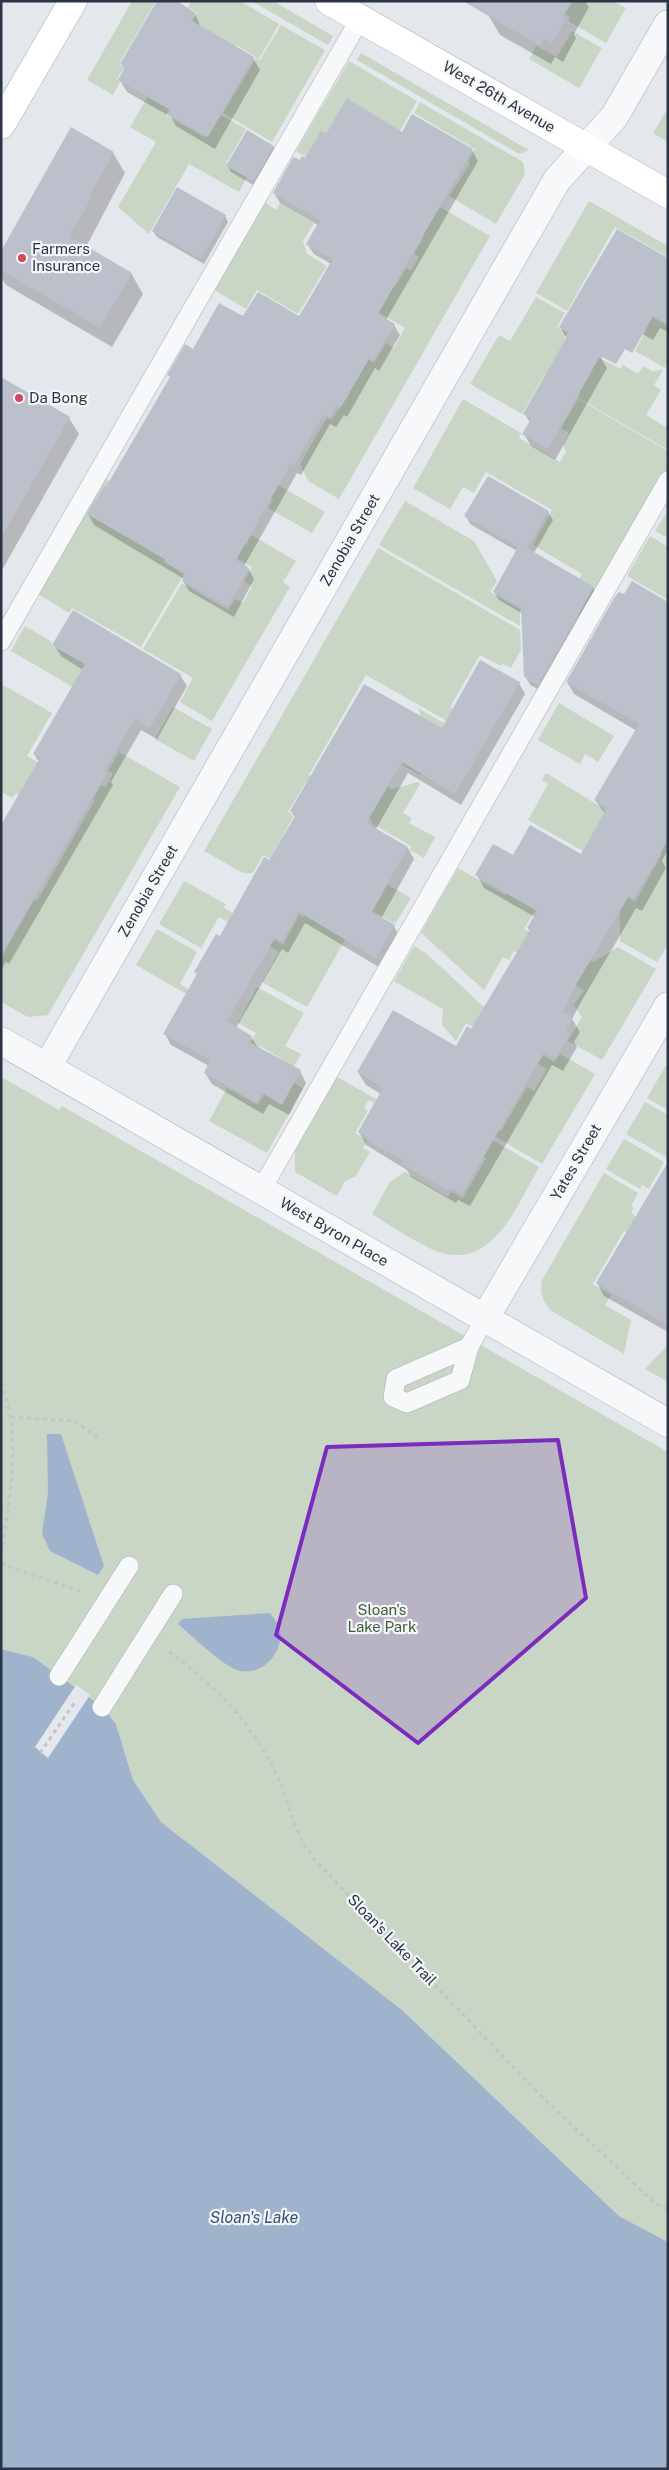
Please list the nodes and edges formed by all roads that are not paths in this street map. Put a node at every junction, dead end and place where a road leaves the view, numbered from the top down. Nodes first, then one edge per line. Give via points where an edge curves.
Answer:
1 (72, 1) edge
2 (329, 1) edge
3 (360, 19) junction
4 (668, 24) edge
5 (1, 125) edge
6 (587, 148) junction
7 (668, 194) edge
8 (668, 481) edge
9 (1, 641) edge
10 (668, 1006) edge
11 (1, 1041) edge
12 (47, 1067) junction
13 (261, 1190) junction
14 (485, 1318) junction
15 (469, 1347) dead end
16 (668, 1423) edge
17 (129, 1566) dead end
18 (173, 1594) dead end
19 (58, 1676) dead end
20 (102, 1707) dead end

1 - 5 street
2 - 3 street, West 26th Avenue
3 - 6 street, West 26th Avenue
3 - 9 lane
4 - 6 street, Zenobia Street via 614,117
6 - 7 street, West 26th Avenue
6 - 12 street, Zenobia Street via 557,180
8 - 13 lane
10 - 14 street, Yates Street
11 - 12 street, West Byron Place
12 - 13 street, West Byron Place
13 - 14 street, West Byron Place
14 - 15 lane
14 - 16 street, West Byron Place
17 - 19 lane
18 - 20 lane

